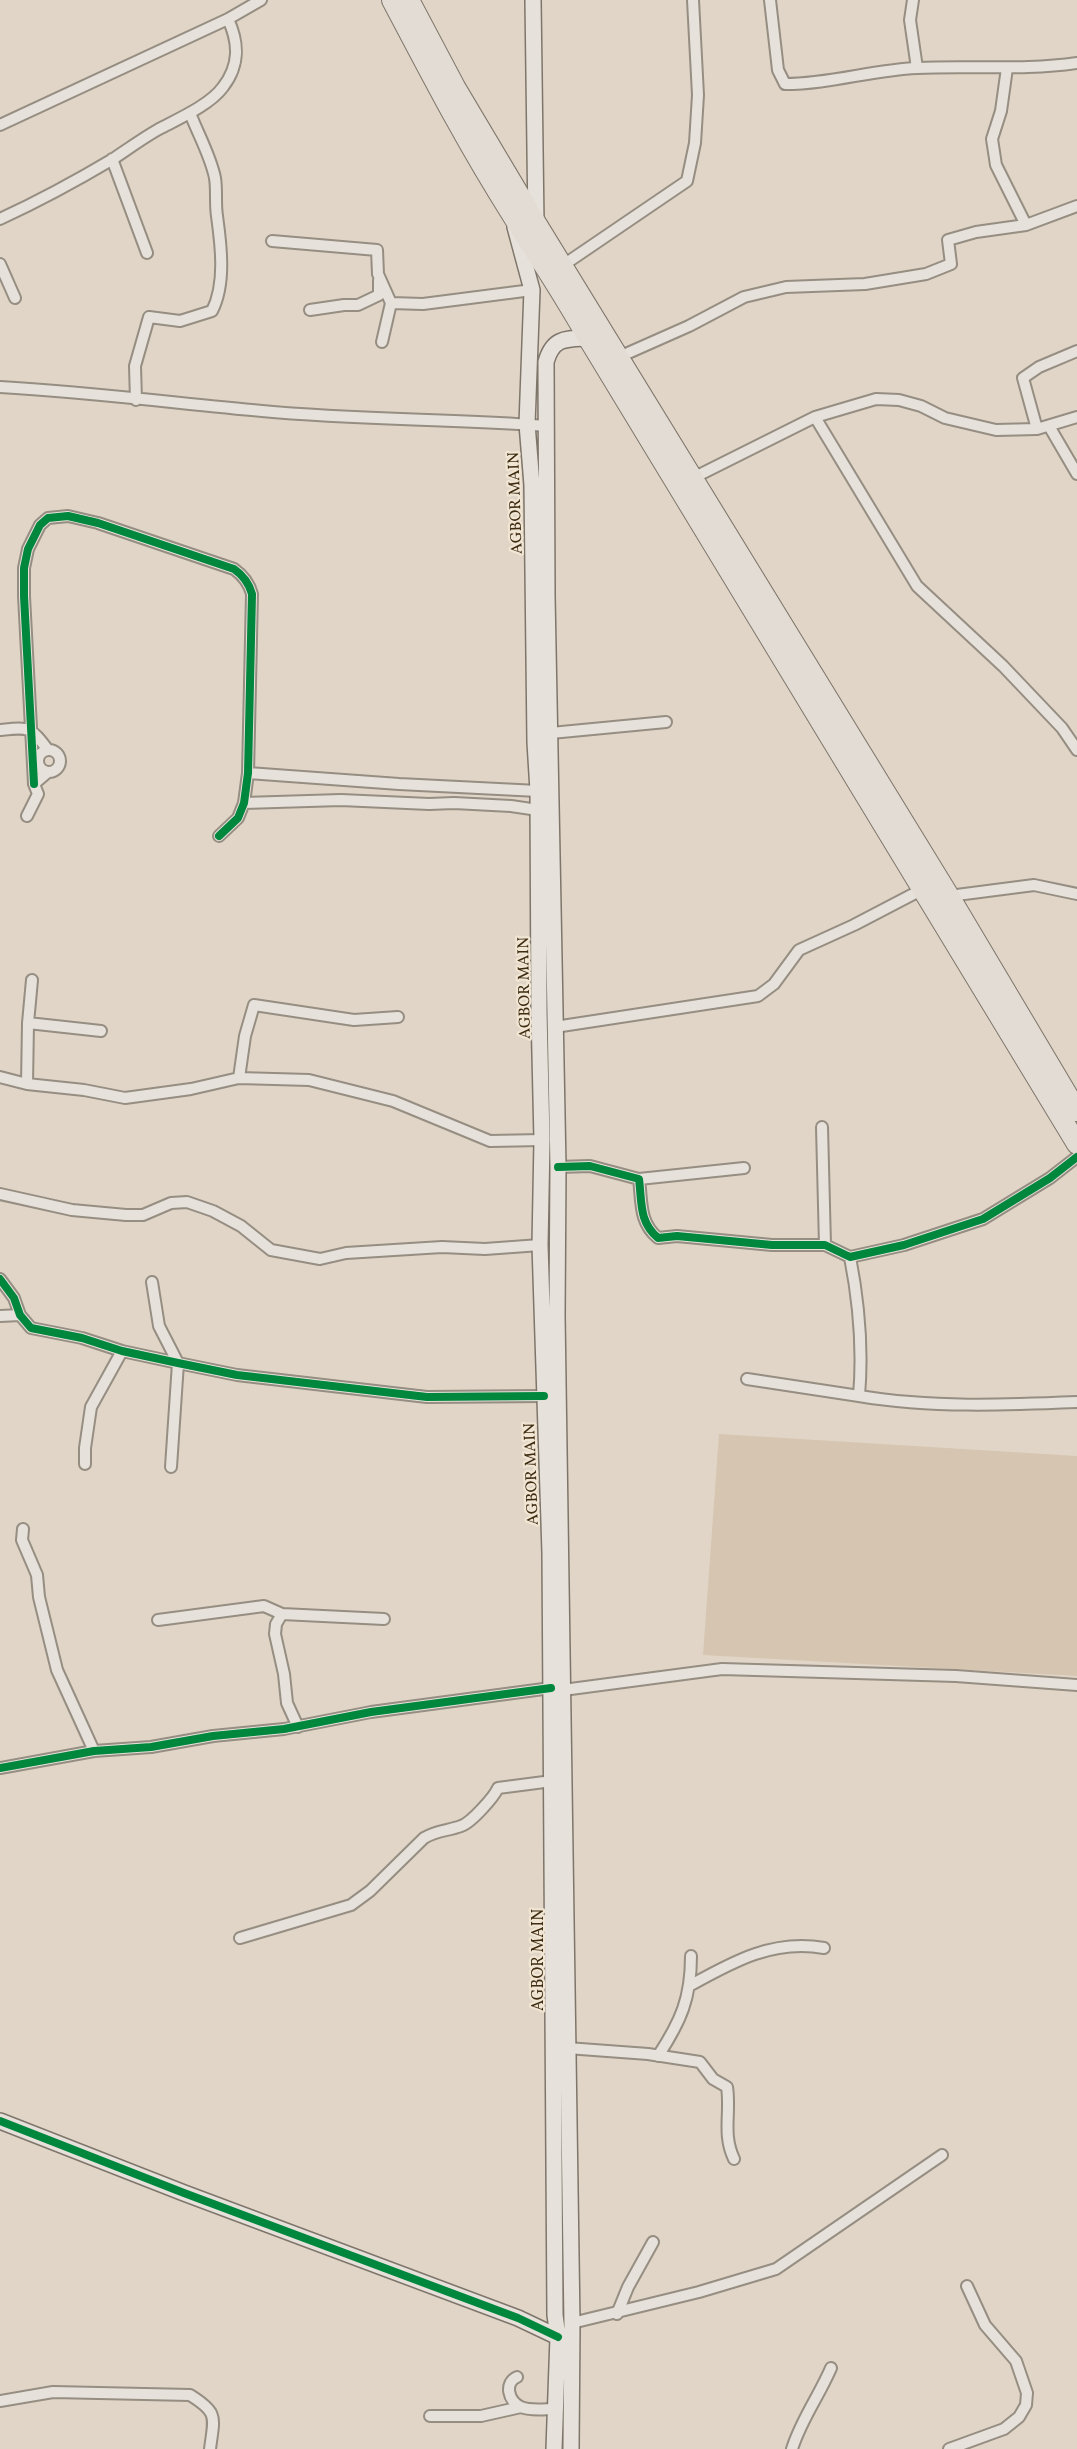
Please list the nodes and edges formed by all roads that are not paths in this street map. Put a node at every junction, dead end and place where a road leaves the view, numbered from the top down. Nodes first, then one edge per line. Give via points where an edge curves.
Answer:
1 (261, 0) edge
2 (392, 0) edge
3 (409, 0) edge
4 (533, 0) edge
5 (693, 0) edge
6 (770, 0) edge
7 (913, 0) edge
8 (228, 19) junction
9 (1077, 63) edge
10 (917, 68) junction
11 (1006, 68) junction
12 (190, 113) junction
13 (0, 125) edge
14 (112, 159) junction
15 (1077, 206) edge
16 (510, 212) junction
17 (0, 219) edge
18 (536, 223) junction
19 (1026, 225) junction
20 (272, 241) dead end
21 (147, 253) dead end
22 (0, 264) edge
23 (562, 266) junction
24 (378, 274) junction
25 (532, 290) junction
26 (15, 298) dead end
27 (391, 303) junction
28 (310, 310) dead end
29 (588, 338) junction
30 (382, 342) dead end
31 (1077, 351) edge
32 (619, 357) junction
33 (0, 387) edge
34 (136, 400) junction
35 (815, 417) junction
36 (1077, 417) edge
37 (527, 424) junction
38 (547, 426) junction
39 (1049, 426) junction
40 (1037, 429) junction
41 (1077, 474) edge
42 (691, 479) junction
43 (666, 722) dead end
44 (0, 730) edge
45 (32, 730) junction
46 (551, 733) junction
47 (48, 750) junction
48 (1077, 750) edge
49 (48, 772) junction
50 (248, 773) junction
51 (34, 784) junction
52 (538, 791) junction
53 (244, 802) junction
54 (538, 810) junction
55 (27, 816) dead end
56 (219, 837) dead end
57 (923, 889) junction
58 (1077, 894) edge
59 (949, 896) junction
60 (32, 980) dead end
61 (398, 1017) dead end
62 (28, 1023) junction
63 (555, 1027) junction
64 (101, 1031) dead end
65 (0, 1077) edge
66 (239, 1078) junction
67 (27, 1084) junction
68 (1077, 1111) edge
69 (822, 1127) dead end
70 (542, 1140) junction
71 (1077, 1144) edge
72 (1077, 1157) edge
73 (558, 1167) junction
74 (744, 1168) dead end
75 (639, 1179) junction
76 (0, 1194) edge
77 (540, 1245) junction
78 (825, 1245) junction
79 (850, 1257) junction
80 (0, 1279) edge
81 (152, 1282) dead end
82 (20, 1315) junction
83 (0, 1316) edge
84 (122, 1350) junction
85 (178, 1363) junction
86 (747, 1379) dead end
87 (544, 1396) junction
88 (859, 1396) junction
89 (1077, 1402) edge
90 (85, 1464) dead end
91 (171, 1467) dead end
92 (23, 1528) dead end
93 (282, 1614) junction
94 (384, 1618) dead end
95 (158, 1620) dead end
96 (1077, 1685) edge
97 (557, 1689) junction
98 (298, 1727) junction
99 (93, 1751) junction
100 (0, 1768) edge
101 (552, 1781) junction
102 (240, 1938) dead end
103 (824, 1948) dead end
104 (691, 1956) dead end
105 (691, 1985) junction
106 (567, 2048) junction
107 (658, 2056) junction
108 (0, 2121) edge
109 (942, 2155) dead end
110 (734, 2159) dead end
111 (562, 2184) junction
112 (653, 2242) dead end
113 (967, 2286) dead end
114 (617, 2313) junction
115 (572, 2323) junction
116 (558, 2337) junction
117 (831, 2368) dead end
118 (517, 2377) dead end
119 (0, 2401) edge
120 (521, 2407) junction
121 (554, 2409) junction
122 (430, 2416) dead end
123 (210, 2449) edge
124 (554, 2449) edge
125 (571, 2449) edge
126 (792, 2449) edge
127 (949, 2449) edge

1 - 8 street
2 - 16 highway
3 - 18 highway via 455,87
4 - 18 main road
5 - 23 street via 698,95 695,143 687,181
6 - 10 street via 778,70 785,84 828,82
7 - 10 street via 910,20
8 - 12 street via 237,44 237,59 223,88
8 - 13 street
9 - 11 street
10 - 11 street
11 - 19 street via 1001,111 992,139 996,165
12 - 14 street
12 - 34 street via 215,178 221,272 217,301 212,311 180,321 149,316 135,366
14 - 17 street
14 - 21 street
15 - 19 street
16 - 25 main road, AGBOR MAIN
16 - 29 highway
18 - 23 highway
19 - 32 street via 948,240 951,264 926,274 866,284 786,287 744,297
20 - 24 street via 377,250
22 - 26 street
23 - 32 highway
24 - 27 street
24 - 28 street via 379,295 357,305
25 - 27 street via 423,304
25 - 37 main road, AGBOR MAIN
27 - 30 street
29 - 38 main road, AGBOR MAIN via 559,341 551,348 546,362
29 - 57 highway
31 - 40 street via 1023,378
32 - 42 highway
33 - 34 street
34 - 37 street via 375,419
35 - 40 street via 876,399 899,400 945,418 996,430
35 - 42 street
35 - 48 street via 917,586 1003,666
36 - 39 street
37 - 38 street
37 - 52 main road, AGBOR MAIN via 532,485
38 - 46 main road, AGBOR MAIN
39 - 40 street
39 - 41 street
42 - 59 highway
43 - 46 street
44 - 45 street
45 - 47 street
45 - 50 street via 25,557 40,525 48,518 68,516 234,568 242,574 252,594
45 - 51 street
46 - 63 main road, AGBOR MAIN
47 - 49 street via 38,761 41,769
47 - 49 street via 58,754 60,761 58,769
49 - 51 street
50 - 52 street
50 - 53 street
51 - 55 street via 38,794
52 - 54 main road, AGBOR MAIN
53 - 54 street via 454,803
53 - 56 street via 238,818
54 - 70 main road, AGBOR MAIN
57 - 63 street via 799,950 774,984 758,996
57 - 71 highway
58 - 59 street via 1034,885
59 - 68 highway
60 - 62 street
61 - 66 street via 354,1020 254,1005
62 - 64 street
62 - 67 street
63 - 73 main road, AGBOR MAIN
65 - 67 street
66 - 67 street via 125,1098
66 - 70 street via 309,1080 393,1101 490,1141
69 - 78 street
70 - 77 main road, AGBOR MAIN
72 - 79 street via 984,1219 904,1245
73 - 75 street via 590,1166
73 - 97 main road, AGBOR MAIN
74 - 75 street
75 - 78 street via 644,1218 648,1229 658,1238
76 - 77 street via 72,1210 126,1215 143,1215 171,1203 187,1202 241,1226 271,1250 320,1259 346,1253 442,1246 485,1249
77 - 87 main road, AGBOR MAIN
78 - 79 street
79 - 88 street via 862,1362
80 - 82 street via 14,1298
81 - 85 street via 159,1326
82 - 83 street
82 - 84 street via 31,1328
84 - 85 street
84 - 90 street via 91,1407
85 - 87 street via 237,1375 427,1397
85 - 91 street
86 - 88 street
87 - 97 main road, AGBOR MAIN
88 - 89 street via 959,1405
92 - 99 street via 22,1540 37,1575 57,1670
93 - 94 street
93 - 95 street via 264,1606
93 - 98 street via 275,1634 287,1703
96 - 97 street via 956,1676 722,1669
97 - 98 street via 371,1712
97 - 101 main road, AGBOR MAIN
97 - 106 main road, AGBOR MAIN
98 - 99 street
99 - 100 street
101 - 102 street via 498,1788 469,1822 424,1838 370,1892 351,1905
101 - 111 main road, AGBOR MAIN
103 - 105 street via 788,1945 767,1949
104 - 105 street
105 - 107 street via 674,2033
106 - 107 street
106 - 111 main road, AGBOR MAIN
107 - 110 street via 700,2062 727,2087 726,2136
108 - 116 main road via 518,2318
109 - 114 street via 776,2269
111 - 115 main road, AGBOR MAIN
111 - 116 main road, AGBOR MAIN via 555,2315
112 - 114 street
113 - 127 street via 985,2325 1016,2361 1027,2393 1026,2405 1004,2429
114 - 115 street
115 - 125 main road, AGBOR MAIN
116 - 121 main road, AGBOR MAIN
117 - 126 street
118 - 120 street via 508,2391
119 - 123 street via 53,2392 190,2395 209,2407 214,2420
120 - 121 street
120 - 122 street via 481,2416
121 - 124 main road, AGBOR MAIN

